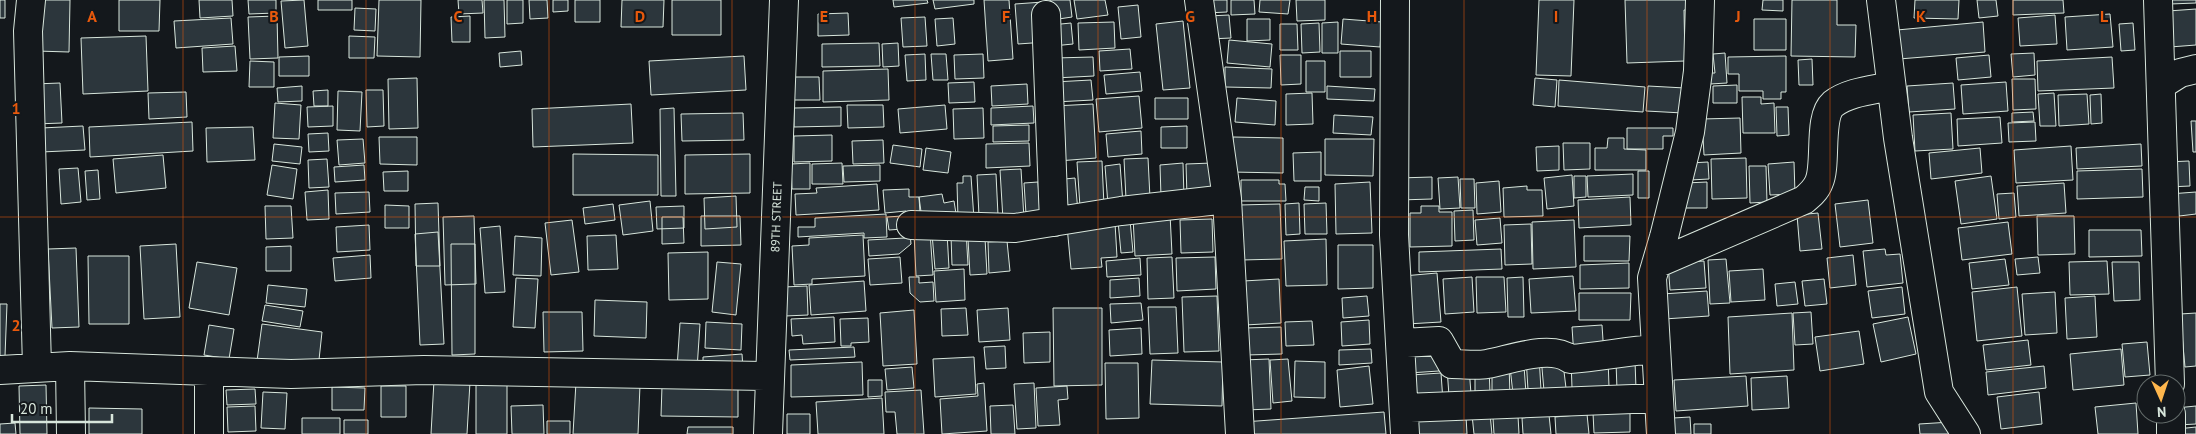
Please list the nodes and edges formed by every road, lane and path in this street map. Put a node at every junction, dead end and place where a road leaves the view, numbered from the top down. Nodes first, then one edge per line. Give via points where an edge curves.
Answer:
1 (31, 0) edge
2 (784, 0) edge
3 (1199, 0) edge
4 (1395, 0) edge
5 (1700, 0) edge
6 (1881, 0) edge
7 (2158, 0) edge
8 (1046, 15) dead end
9 (2196, 68) edge
10 (1891, 86) junction
11 (2161, 86) junction
12 (1226, 199) junction
13 (1054, 222) junction
14 (911, 225) dead end
15 (1656, 264) junction
16 (1402, 343) junction
17 (1656, 349) junction
18 (70, 366) junction
19 (37, 367) junction
20 (0, 370) edge
21 (209, 370) junction
22 (2170, 374) edge
23 (769, 376) junction
24 (1658, 398) junction
25 (1405, 421) edge
26 (70, 434) edge
27 (209, 434) edge
28 (768, 434) edge
29 (1240, 434) edge
30 (1661, 434) edge
31 (1966, 434) edge

1 - 19 street via 28,31
2 - 23 street, 89TH STREET
3 - 12 street
4 - 16 street via 1394,235
5 - 15 street via 1698,71 1690,132
6 - 10 street
7 - 11 street
8 - 13 street
9 - 11 street via 2180,73
10 - 15 street via 1848,96 1832,105 1826,116 1820,181 1804,200
10 - 31 street via 1940,392
11 - 22 street
12 - 13 street
12 - 29 street
13 - 14 street via 1014,228
15 - 17 street via 1652,278
16 - 17 street via 1439,340 1452,364 1486,364 1539,353 1563,354 1570,359
16 - 25 street
17 - 24 street
18 - 19 street
18 - 21 street
18 - 26 street
19 - 20 street
21 - 23 street via 291,374 424,370
21 - 27 street
23 - 28 street, 89TH STREET
24 - 25 street
24 - 30 street

